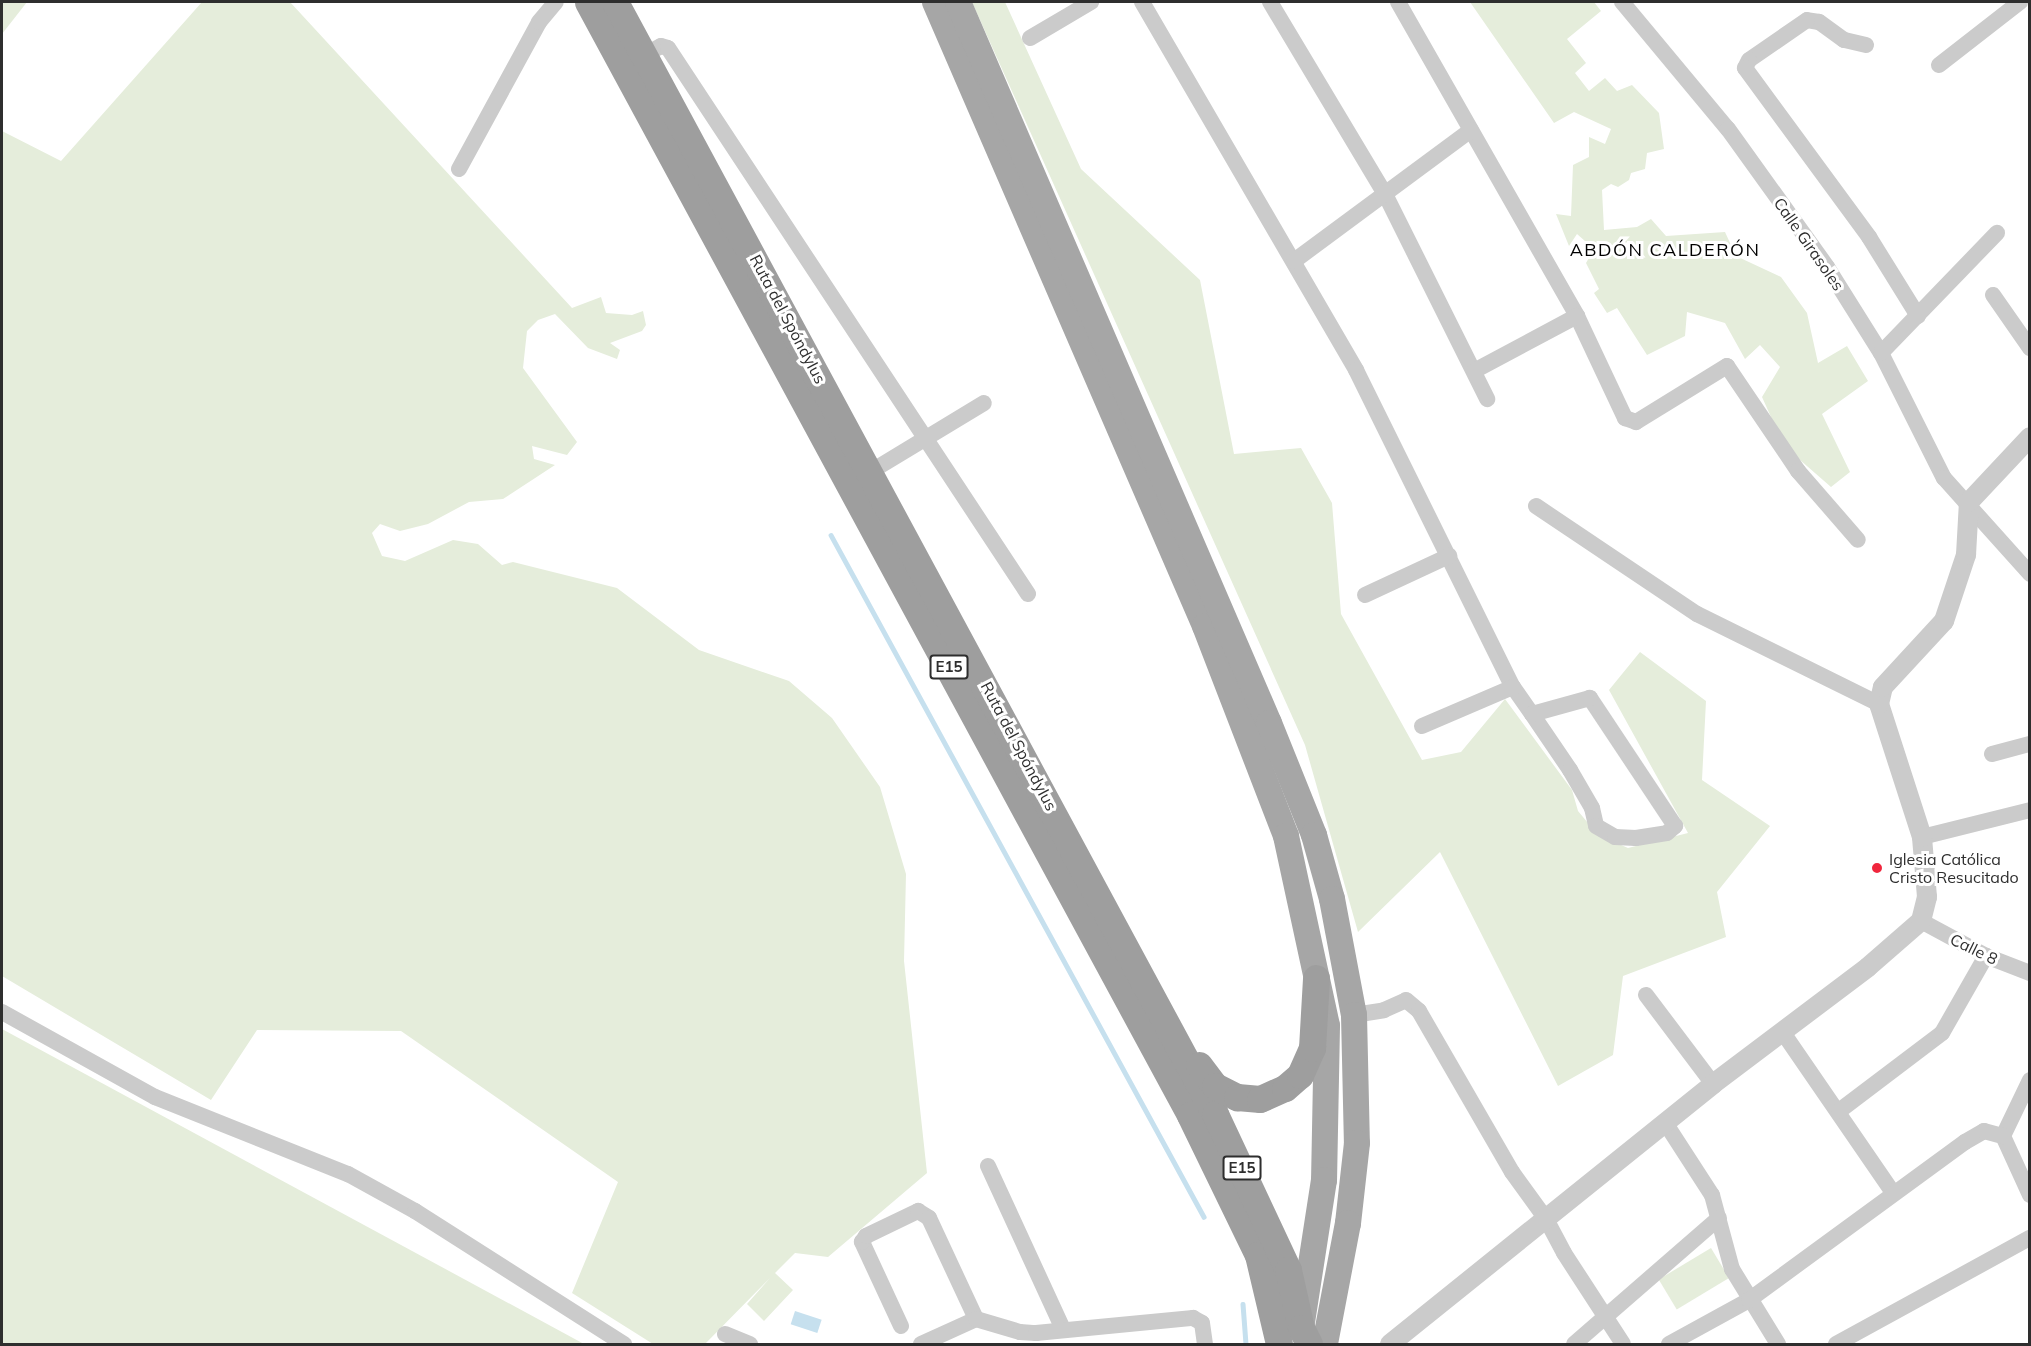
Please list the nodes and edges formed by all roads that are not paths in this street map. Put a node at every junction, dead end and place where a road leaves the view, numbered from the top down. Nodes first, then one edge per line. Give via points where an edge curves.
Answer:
1 (556, 2) edge
2 (588, 2) edge
3 (615, 2) edge
4 (934, 2) edge
5 (958, 2) edge
6 (1091, 2) edge
7 (1143, 2) edge
8 (1270, 2) edge
9 (1398, 2) edge
10 (1622, 2) edge
11 (2020, 2) edge
12 (1030, 38) dead end
13 (1866, 45) dead end
14 (644, 55) junction
15 (1939, 65) dead end
16 (1471, 130) junction
17 (459, 169) dead end
18 (1386, 196) junction
19 (1997, 233) dead end
20 (1294, 261) junction
21 (1993, 295) dead end
22 (1576, 316) junction
23 (1918, 316) junction
24 (2030, 348) edge
25 (1881, 353) junction
26 (1474, 371) junction
27 (1487, 399) dead end
28 (984, 403) dead end
29 (2030, 437) edge
30 (926, 438) junction
31 (870, 472) junction
32 (1969, 502) junction
33 (1536, 506) dead end
34 (1858, 540) dead end
35 (1449, 556) junction
36 (2030, 574) edge
37 (1028, 594) dead end
38 (1365, 595) dead end
39 (1513, 687) junction
40 (1879, 704) junction
41 (1532, 714) junction
42 (1422, 726) dead end
43 (2030, 744) edge
44 (1992, 754) dead end
45 (2030, 810) edge
46 (1922, 837) junction
47 (1921, 921) junction
48 (1986, 956) junction
49 (2030, 973) edge
50 (1316, 978) junction
51 (1647, 995) dead end
52 (2, 1012) edge
53 (1354, 1015) junction
54 (1162, 1017) junction
55 (1784, 1034) junction
56 (2030, 1080) edge
57 (1713, 1084) junction
58 (1839, 1112) junction
59 (1666, 1124) junction
60 (2003, 1136) junction
61 (988, 1166) dead end
62 (1893, 1191) junction
63 (2030, 1195) edge
64 (1719, 1218) junction
65 (1546, 1219) junction
66 (2030, 1238) edge
67 (1749, 1300) junction
68 (1607, 1316) junction
69 (976, 1319) junction
70 (901, 1326) dead end
71 (1063, 1329) junction
72 (725, 1334) dead end
73 (1302, 1339) edge
74 (624, 1344) edge
75 (750, 1344) edge
76 (921, 1344) edge
77 (1205, 1344) edge
78 (1279, 1344) edge
79 (1325, 1344) edge
80 (1390, 1344) edge
81 (1574, 1344) edge
82 (1623, 1344) edge
83 (1669, 1344) edge
84 (1778, 1344) edge
85 (1836, 1344) edge

1 - 17 street via 539,22
2 - 78 highway, Ruta del Spóndylus / E15 via 1190,1114 1258,1255
3 - 14 highway, Ruta del Spóndylus / E15
4 - 50 main road via 1056,276 1270,785 1297,877
5 - 53 main road via 1314,835 1332,899
6 - 12 street
7 - 20 street
8 - 18 street
9 - 16 street
10 - 25 street, Calle Girasoles via 1728,129 1827,267
11 - 15 street
13 - 23 street via 1844,40 1820,22 1807,20 1749,60 1744,68 1869,237
14 - 30 street via 661,46 668,48
14 - 31 highway, Ruta del Spóndylus / E15
16 - 18 street
16 - 22 street
18 - 20 street
18 - 26 street
19 - 23 street
20 - 35 street via 1356,370
21 - 24 street
22 - 26 street
22 - 34 street via 1630,422 1727,366 1798,471
23 - 25 street
25 - 32 street, Calle Girasoles via 1934,461
26 - 27 street
28 - 30 street
29 - 32 street
30 - 31 street
30 - 37 street
31 - 54 highway, Ruta del Spóndylus / E15
32 - 36 street, Calle Girasoles
32 - 40 street via 1966,555 1944,621 1883,687
33 - 40 street via 1697,614
35 - 38 street
35 - 39 street
39 - 41 street
39 - 42 street
40 - 46 street
41 - 41 street via 1593,808 1596,826 1615,837 1636,838 1667,833 1675,826 1590,698
43 - 44 street
45 - 46 street
46 - 47 street via 1927,897
47 - 48 street, Calle 8
47 - 55 street
48 - 49 street, Calle 8
48 - 58 street via 1941,1032
50 - 54 highway via 1312,1048 1307,1062 1291,1083 1260,1099 1237,1097 1215,1086
50 - 73 main road via 1327,1026 1327,1137
51 - 57 street
52 - 74 street via 154,1097 358,1179 416,1211
53 - 65 street via 1384,1010 1406,1000 1419,1011 1512,1172
53 - 79 main road via 1357,1143 1348,1222
54 - 73 highway, Ruta del Spóndylus / E15 via 1271,1229 1288,1270
55 - 57 street
55 - 58 street
56 - 60 street
57 - 59 street
58 - 62 street
59 - 64 street via 1712,1195
59 - 65 street
60 - 62 street via 1984,1131
60 - 63 street
61 - 71 street
62 - 67 street
64 - 67 street via 1725,1253
64 - 68 street
65 - 68 street via 1563,1253
65 - 80 street
66 - 85 street
67 - 83 street
67 - 84 street
68 - 81 street
68 - 82 street
69 - 70 street via 929,1218 918,1212 866,1236 862,1242
69 - 71 street via 1020,1332
69 - 76 street
71 - 77 street via 1193,1318 1202,1323
72 - 75 street

